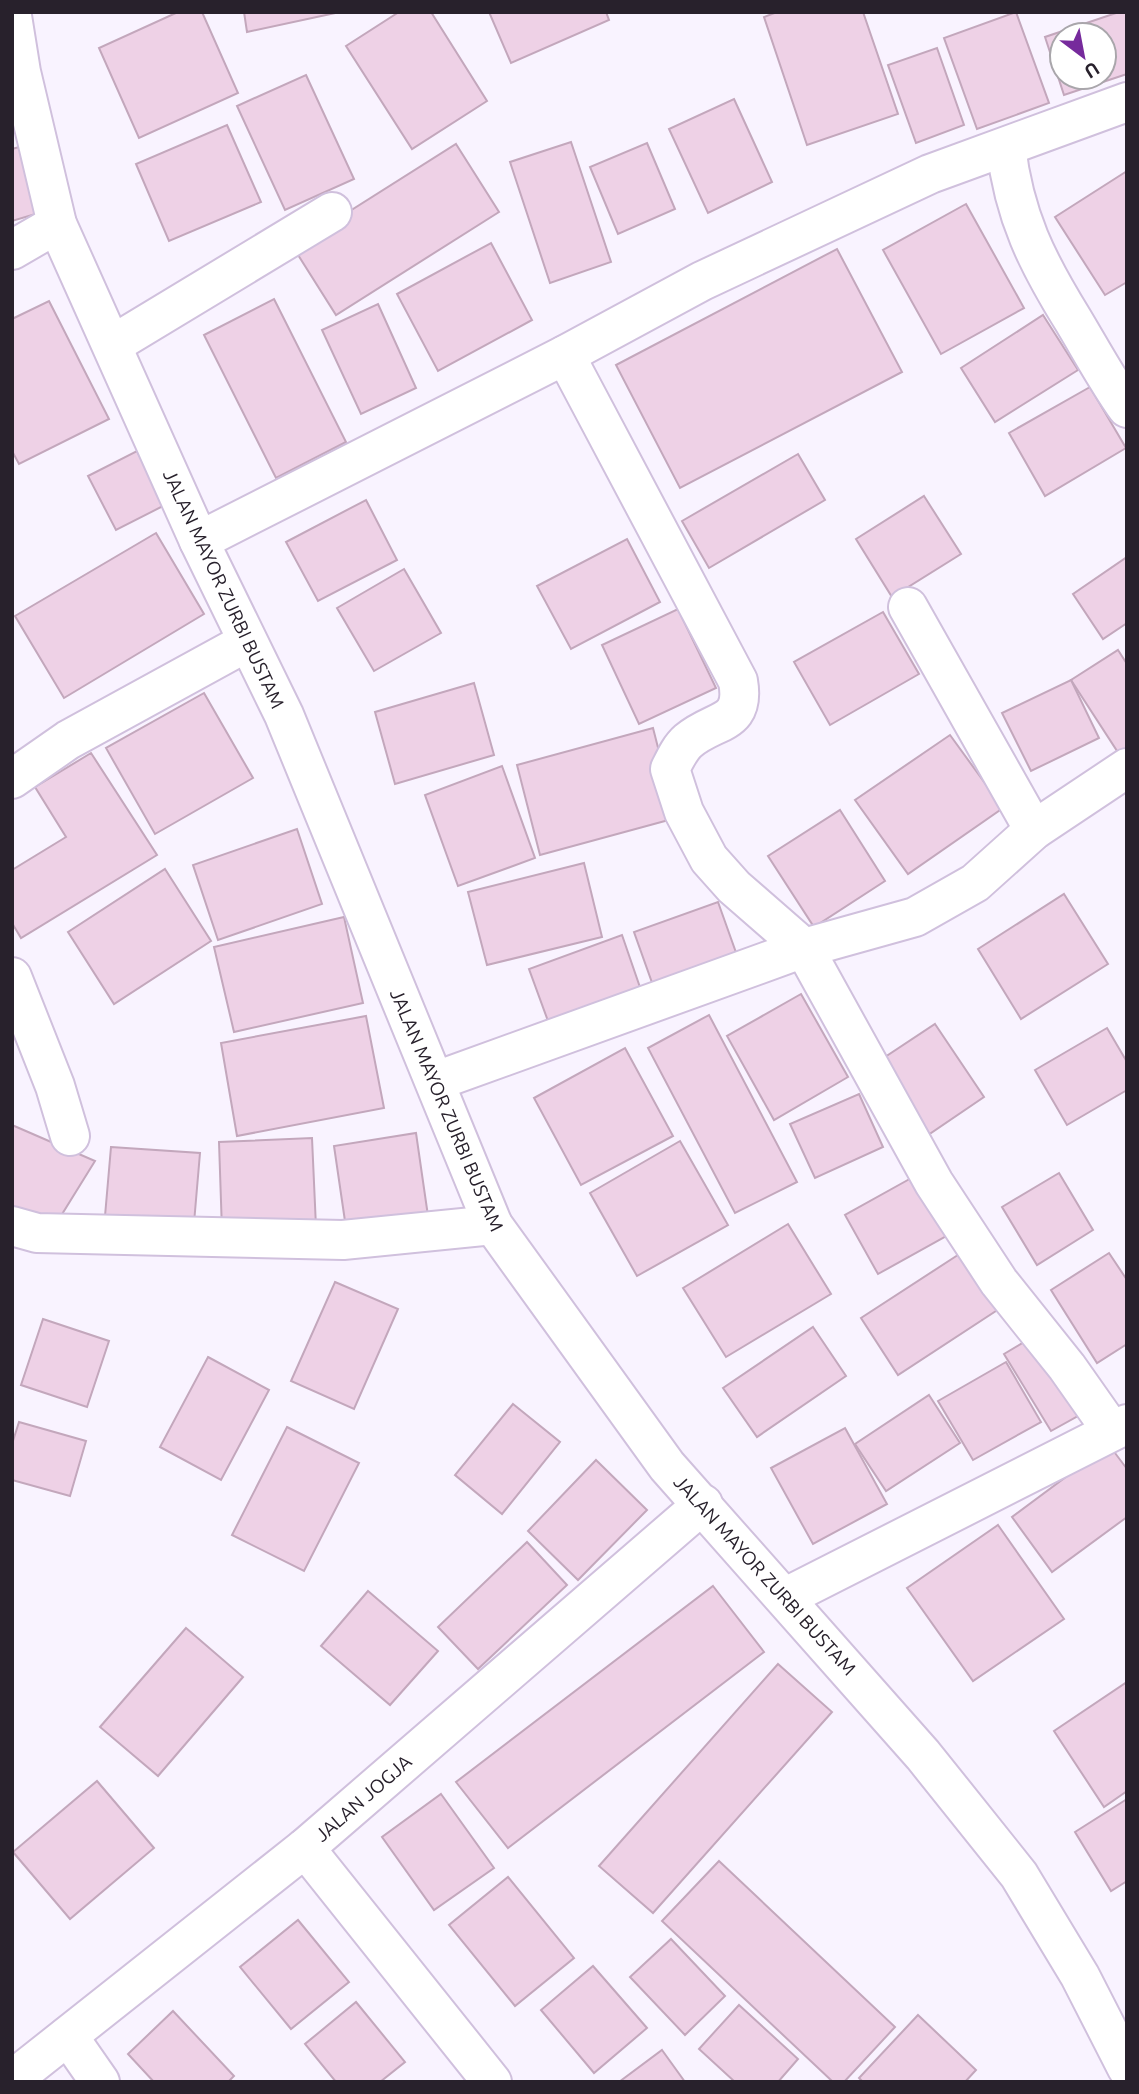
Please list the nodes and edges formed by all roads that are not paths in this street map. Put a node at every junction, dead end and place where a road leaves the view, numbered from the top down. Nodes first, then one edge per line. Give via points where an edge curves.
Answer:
1 (12, 16) edge
2 (1127, 102) edge
3 (1006, 147) junction
4 (332, 212) dead end
5 (57, 224) junction
6 (12, 250) edge
7 (112, 345) junction
8 (565, 355) junction
9 (1127, 408) edge
10 (199, 541) junction
11 (908, 607) dead end
12 (247, 642) junction
13 (1127, 768) edge
14 (12, 779) edge
15 (1034, 830) junction
16 (804, 948) junction
17 (12, 977) edge
18 (436, 1082) junction
19 (70, 1136) dead end
20 (493, 1225) junction
21 (12, 1226) edge
22 (1119, 1428) edge
23 (704, 1504) junction
24 (786, 1597) junction
25 (305, 1848) junction
26 (68, 2036) junction
27 (1127, 2068) edge
28 (12, 2080) edge
29 (100, 2082) edge
30 (492, 2082) edge

1 - 5 street, JALAN MAYOR ZURBI BUSTAM via 20,72
2 - 3 street
3 - 8 street via 930,174 702,281
3 - 9 street via 1017,211 1030,244 1047,280
4 - 7 street
5 - 6 street
5 - 7 street, JALAN MAYOR ZURBI BUSTAM
7 - 10 street, JALAN MAYOR ZURBI BUSTAM
8 - 10 street
8 - 16 street via 738,681 741,700 735,713 688,741 670,769 684,812 709,859
10 - 12 street, JALAN MAYOR ZURBI BUSTAM
11 - 15 street
12 - 14 street via 68,740
12 - 18 street, JALAN MAYOR ZURBI BUSTAM via 284,715
13 - 15 street
15 - 16 street via 975,883 915,918
16 - 18 street
16 - 22 street via 934,1184 999,1282
17 - 19 street
18 - 20 street, JALAN MAYOR ZURBI BUSTAM
20 - 21 street via 343,1240 37,1233
20 - 23 street, JALAN MAYOR ZURBI BUSTAM via 667,1466
22 - 24 street
23 - 24 street, JALAN MAYOR ZURBI BUSTAM
23 - 25 street, JALAN JOGJA
24 - 27 street, JALAN MAYOR ZURBI BUSTAM via 923,1755 1019,1875 1080,1976
25 - 26 street, JALAN JOGJA
25 - 30 street
26 - 28 street, JALAN JOGJA
26 - 29 street

